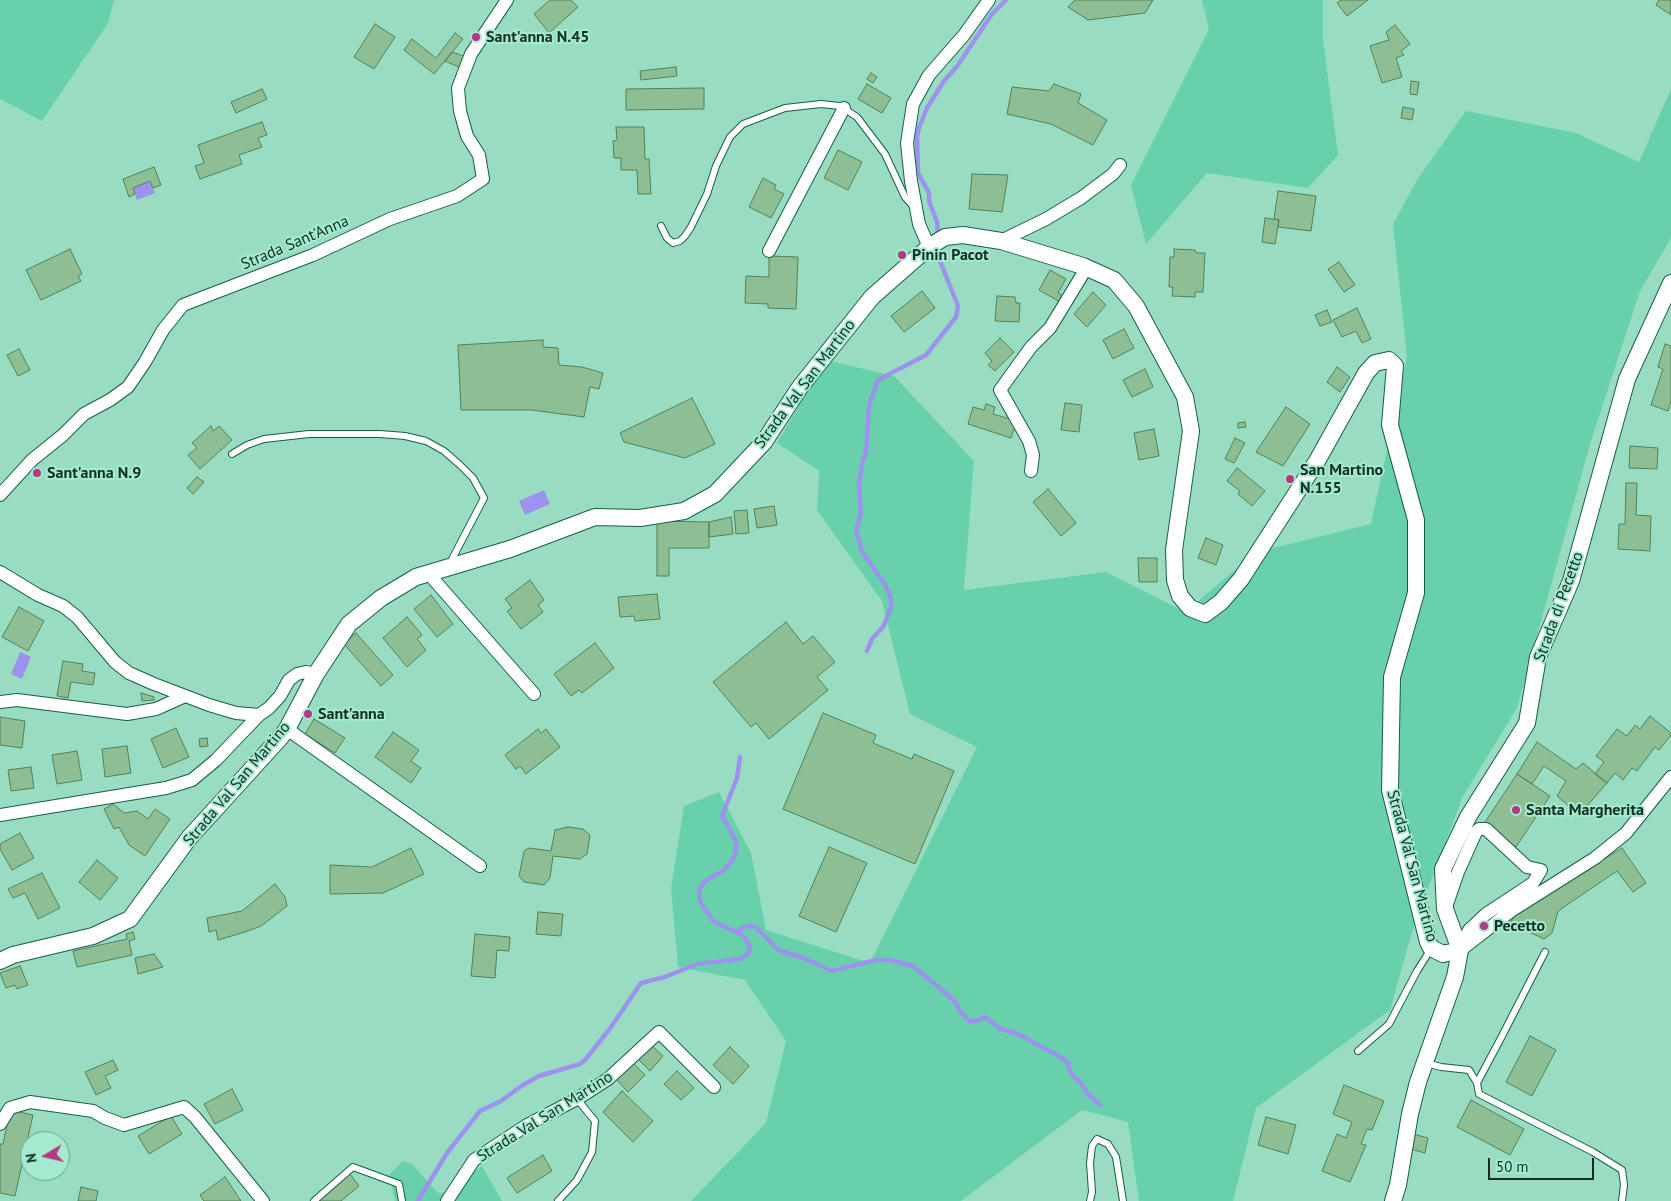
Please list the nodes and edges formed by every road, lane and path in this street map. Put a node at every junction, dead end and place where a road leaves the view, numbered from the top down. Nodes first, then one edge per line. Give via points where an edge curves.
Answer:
1 (507, 0) edge
2 (989, 0) edge
3 (844, 108) junction
4 (1120, 165) dead end
5 (916, 210) junction
6 (661, 226) dead end
7 (1001, 240) junction
8 (929, 247) junction
9 (769, 252) dead end
10 (1087, 267) junction
11 (1671, 283) edge
12 (232, 454) dead end
13 (1031, 471) dead end
14 (0, 495) edge
15 (448, 567) junction
16 (0, 572) edge
17 (428, 573) junction
18 (316, 674) junction
19 (534, 694) dead end
20 (185, 696) junction
21 (0, 702) edge
22 (258, 715) junction
23 (287, 729) junction
24 (1671, 777) edge
25 (0, 815) edge
26 (480, 866) dead end
27 (1445, 909) junction
28 (1431, 948) junction
29 (1460, 950) junction
30 (1545, 952) dead end
31 (0, 961) edge
32 (1358, 1051) dead end
33 (1425, 1063) junction
34 (1476, 1083) junction
35 (714, 1088) dead end
36 (577, 1099) junction
37 (0, 1124) edge
38 (263, 1201) edge
39 (314, 1201) edge
40 (402, 1201) edge
41 (447, 1201) edge
42 (558, 1201) edge
43 (1090, 1201) edge
44 (1124, 1201) edge
45 (1393, 1201) edge
46 (1622, 1201) edge

1 - 14 street, Strada Sant'Anna via 471,54 458,88 460,111 467,136 479,155 482,179 457,196 390,219 313,255 183,305 163,330 128,387 84,414 32,460
2 - 5 street via 929,75 913,104 907,143
3 - 5 lane via 857,116 873,136 905,198
3 - 6 lane via 821,104 785,108 743,124 730,137 707,194 685,236 673,242
3 - 9 street
4 - 7 street via 1081,198
5 - 8 street
7 - 8 street, Strada Val San Martino via 945,237
7 - 10 street, Strada Val San Martino
8 - 15 street, Strada Val San Martino via 872,297 800,387 764,442 715,494 684,511 640,518 594,517 510,549
10 - 13 street via 1050,328 1000,390 1029,441 1033,454
10 - 28 street, Strada Val San Martino via 1114,280 1136,306 1185,397 1191,431 1174,550 1175,580 1180,596 1190,608 1205,614 1241,580 1366,374 1375,363 1389,360 1395,366 1390,425 1416,520 1416,593 1392,677 1390,790
11 - 27 street, Strada di Pecetto via 1627,379 1570,581 1538,657 1527,723 1468,816 1443,869
12 - 15 lane via 264,439 309,434 380,434 426,441 444,451 474,478 484,498
15 - 17 street, Strada Val San Martino
16 - 20 street via 38,596 63,606 129,673
17 - 18 street, Strada Val San Martino via 381,598 349,624
17 - 19 street
18 - 22 street via 297,674 269,708
18 - 23 street, Strada Val San Martino
20 - 21 street via 156,709 127,714 17,700
20 - 22 street via 236,713
22 - 25 street, Strada Val San Martino via 216,760 192,780 166,788
23 - 26 street
23 - 31 street, Strada Val San Martino via 189,838 130,920 93,936
24 - 29 street via 1626,833 1595,858 1510,911
27 - 29 street, Strada di Pecetto
27 - 29 street via 1458,872 1479,829 1486,829 1527,867 1541,870 1533,883 1486,914 1469,930
28 - 29 street, Strada Val San Martino via 1443,954
28 - 32 lane via 1389,1024
29 - 33 street via 1455,977
30 - 34 lane
33 - 34 lane via 1469,1070
33 - 45 street via 1410,1114
34 - 46 lane via 1479,1094 1577,1143 1622,1170
35 - 36 street, Strada Val San Martino via 659,1032 608,1079
36 - 41 street, Strada Val San Martino via 527,1125 474,1160
36 - 42 lane via 595,1121 592,1152 576,1180
37 - 38 street via 10,1108 30,1102 93,1111 124,1125 184,1107 196,1117
39 - 40 lane via 352,1167 399,1184
43 - 44 lane via 1090,1163 1092,1146 1097,1140 1108,1144 1116,1157

